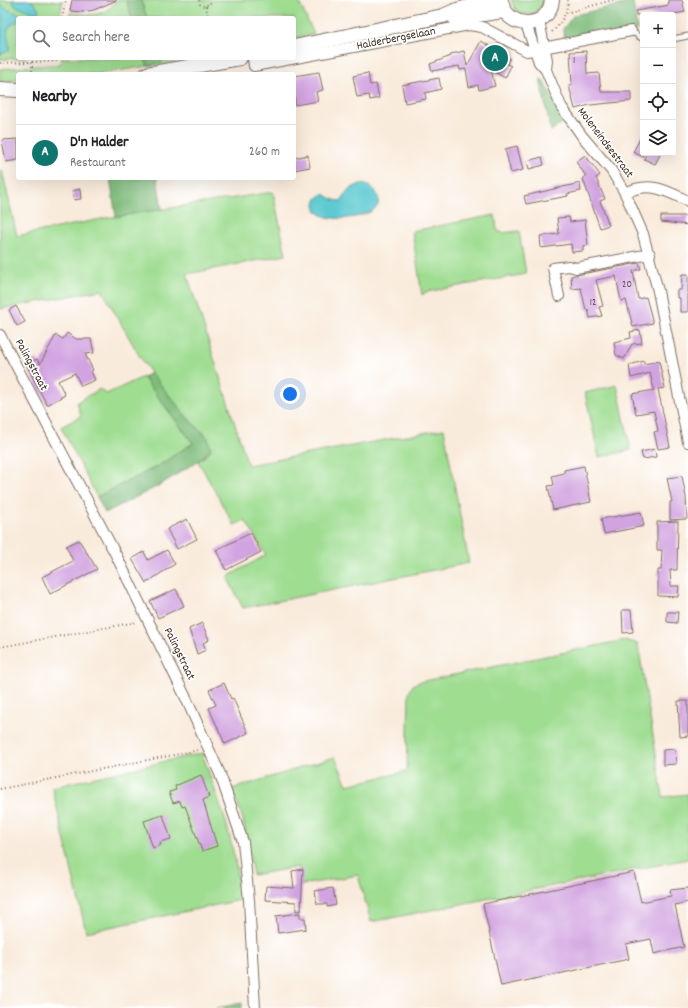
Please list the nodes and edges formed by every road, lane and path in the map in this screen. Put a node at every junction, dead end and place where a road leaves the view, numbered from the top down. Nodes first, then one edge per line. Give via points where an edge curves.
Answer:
1 (66, 0) edge
2 (198, 0) edge
3 (211, 0) edge
4 (495, 0) edge
5 (568, 0) edge
6 (613, 0) edge
7 (555, 1) edge
8 (503, 5) edge
9 (206, 6) junction
10 (566, 13) junction
11 (62, 16) edge
12 (208, 16) edge
13 (443, 16) junction
14 (532, 22) junction
15 (631, 31) joint
16 (688, 36) edge
17 (640, 37) edge
18 (676, 38) edge
19 (540, 46) junction
20 (296, 47) edge
21 (296, 58) edge
22 (56, 60) edge
23 (228, 60) edge
24 (252, 60) edge
25 (285, 60) edge
26 (32, 62) junction
27 (0, 63) edge
28 (32, 72) edge
29 (159, 72) edge
30 (0, 89) edge
31 (16, 90) edge
32 (625, 193) junction
33 (688, 201) edge
34 (650, 254) junction
35 (559, 296) dead end
36 (0, 335) edge
37 (688, 442) edge
38 (148, 620) junction
39 (0, 646) edge
40 (208, 748) junction
41 (0, 789) edge
42 (255, 1008) edge

1 - 11 path
2 - 9 path via 200,5
3 - 9 path
4 - 13 main road, Halderbergselaan
5 - 10 path
6 - 10 path
7 - 14 main road via 546,15
8 - 13 main road, Halderbergselaan via 458,18
8 - 14 main road via 511,19
9 - 12 path
10 - 19 path
13 - 20 main road, Halderbergselaan
14 - 19 street, Moleneindsestraat
14 - 19 street, Moleneindsestraat
15 - 17 lane
15 - 19 street
16 - 18 lane
19 - 21 street, Halderbergselaan via 527,51 482,27 469,25
19 - 32 street, Moleneindsestraat via 539,62 546,70 561,106 611,170
22 - 26 path
23 - 29 main road
24 - 25 street, Halderbergselaan via 254,66
26 - 27 path
26 - 28 path
30 - 31 main road
32 - 33 street via 636,188 656,188
32 - 34 street, Moleneindsestraat
34 - 35 street via 576,268 553,268
34 - 37 street, Moleneindsestraat
36 - 38 street, Palingstraat
38 - 39 path
38 - 40 street, Palingstraat
40 - 41 path
40 - 42 street, Palingstraat via 220,774 243,842

